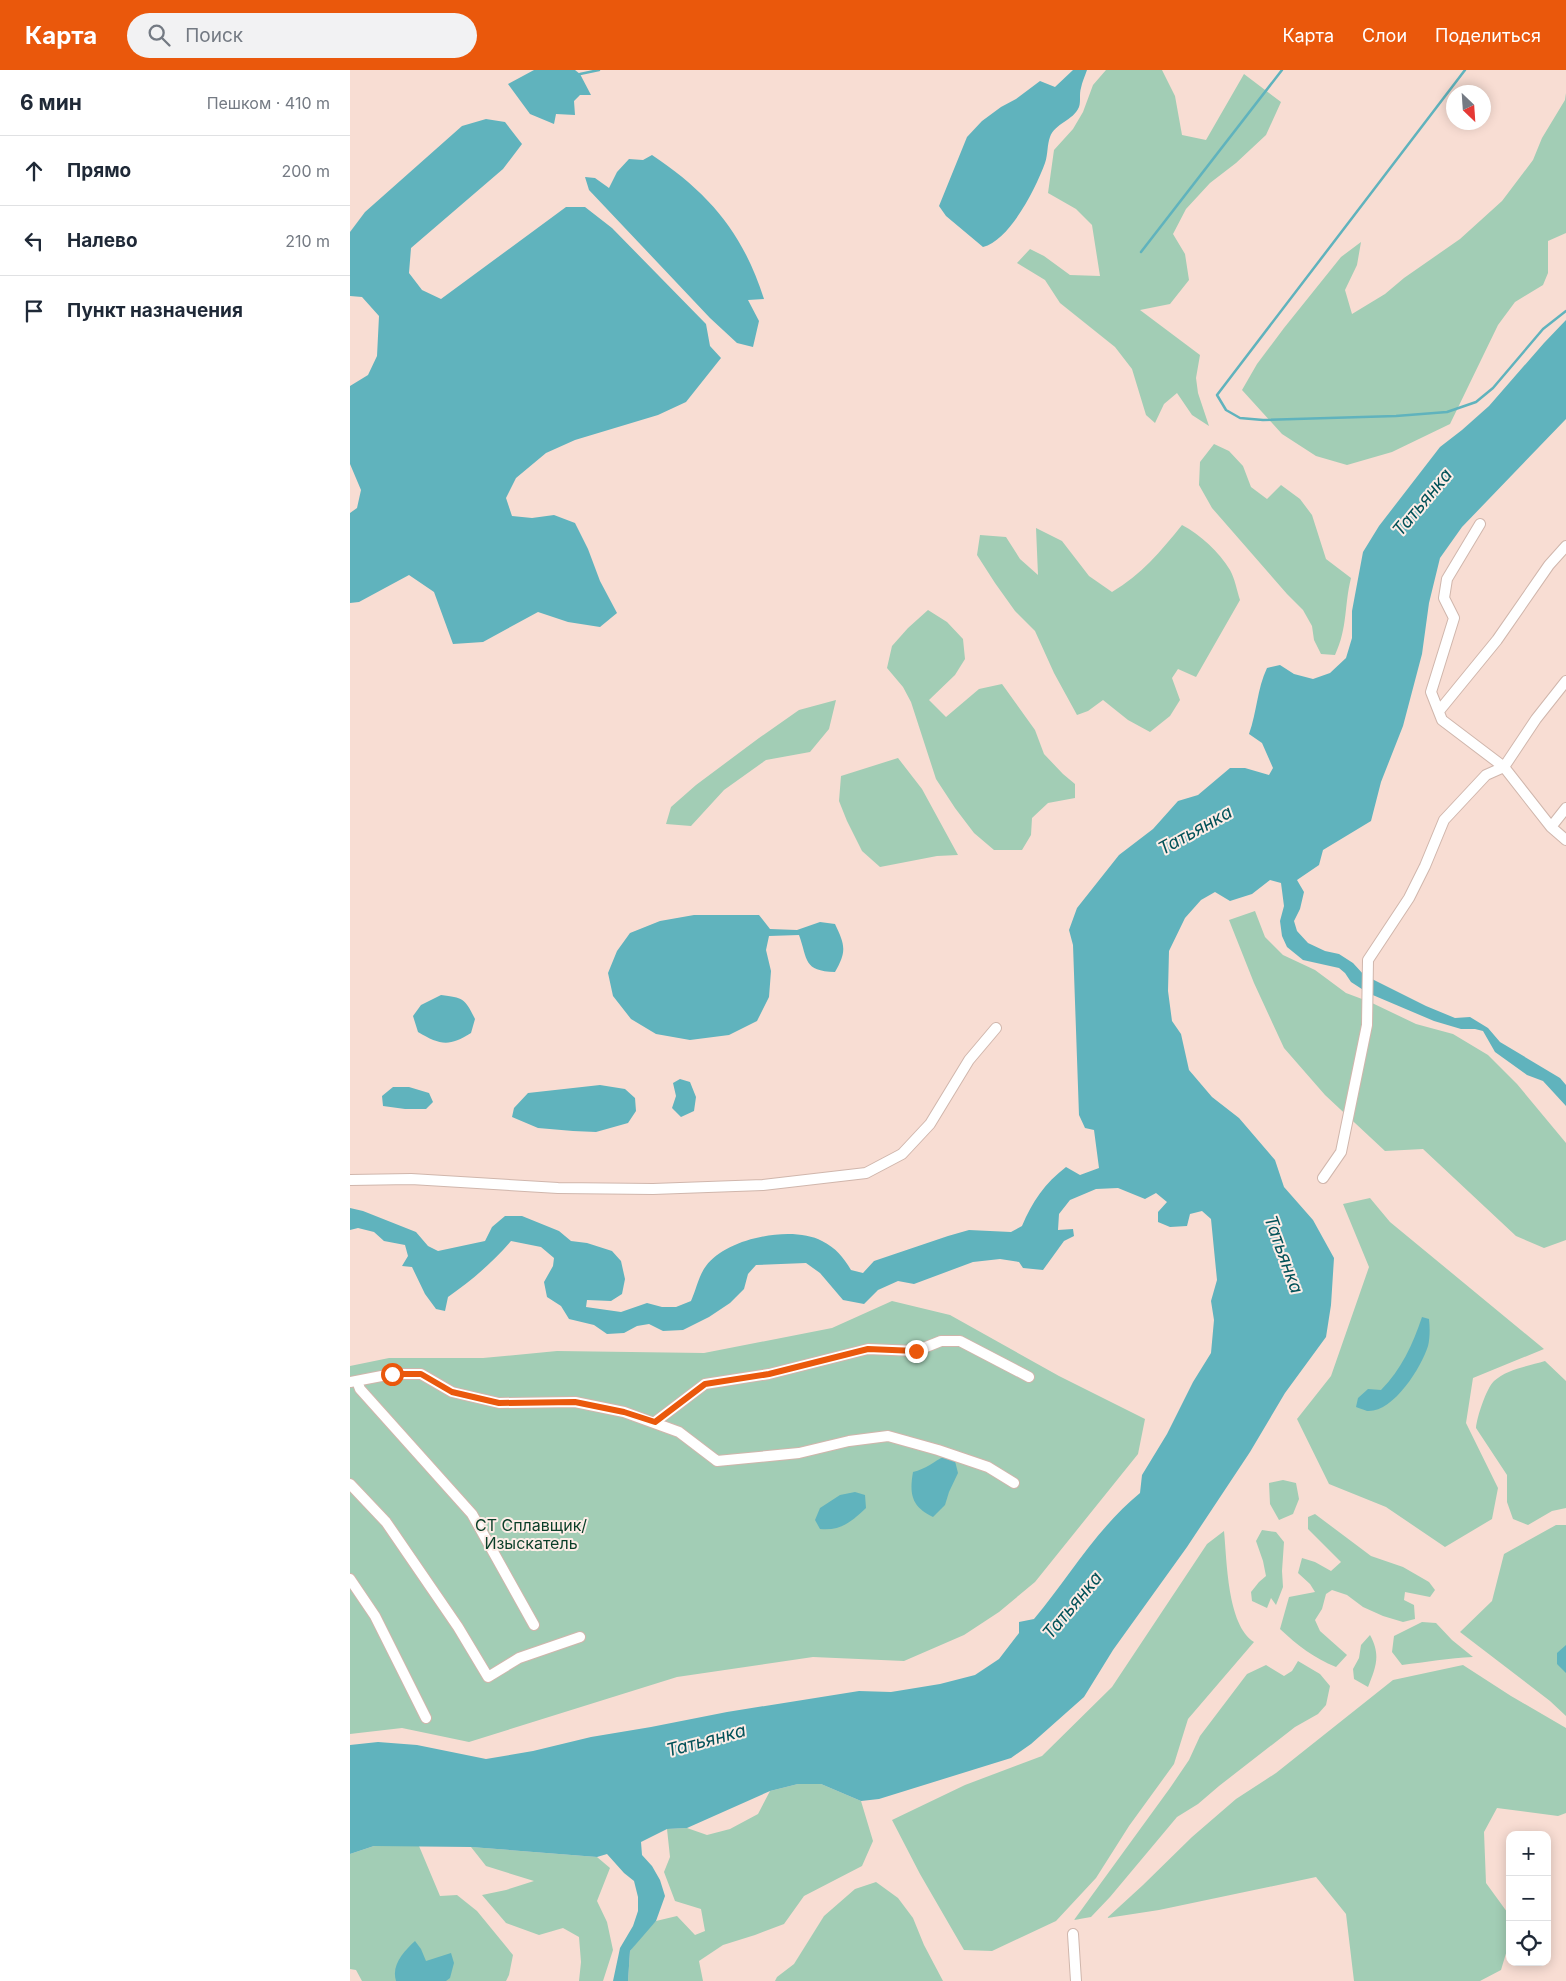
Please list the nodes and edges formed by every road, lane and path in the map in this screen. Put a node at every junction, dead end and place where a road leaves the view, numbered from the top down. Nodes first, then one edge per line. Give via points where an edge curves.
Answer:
1 (1480, 524) dead end
2 (1566, 546) edge
3 (1566, 681) edge
4 (1439, 711) junction
5 (1504, 767) junction
6 (1566, 808) edge
7 (1551, 827) junction
8 (1566, 840) edge
9 (996, 1028) dead end
10 (1323, 1178) dead end
11 (350, 1180) edge
12 (1029, 1377) dead end
13 (353, 1381) edge
14 (655, 1422) junction
15 (1014, 1483) dead end
16 (350, 1484) edge
17 (350, 1579) edge
18 (534, 1625) dead end
19 (580, 1638) dead end
20 (426, 1718) dead end
21 (1073, 1934) dead end
22 (1076, 1981) edge

1 - 4 street via 1447,579 1444,598 1454,618 1431,692
2 - 4 street via 1549,564 1497,640
3 - 5 street
4 - 5 street via 1442,720
5 - 7 street
5 - 10 street via 1486,775 1444,820 1409,898 1368,960 1367,1025 1341,1152
6 - 7 street
7 - 8 street
9 - 11 street via 969,1060 930,1124 902,1154 866,1173 763,1185 653,1189 558,1188 411,1179
12 - 14 street via 960,1341 941,1341 916,1351 868,1349 769,1374 705,1384
13 - 14 street via 392,1374 421,1374 452,1392 499,1403 575,1402
13 - 18 street via 472,1514
14 - 15 street via 680,1432 718,1461 799,1453 888,1436 988,1467
16 - 19 street via 386,1522 458,1626 488,1677 519,1658
17 - 20 street via 375,1616
21 - 22 street

